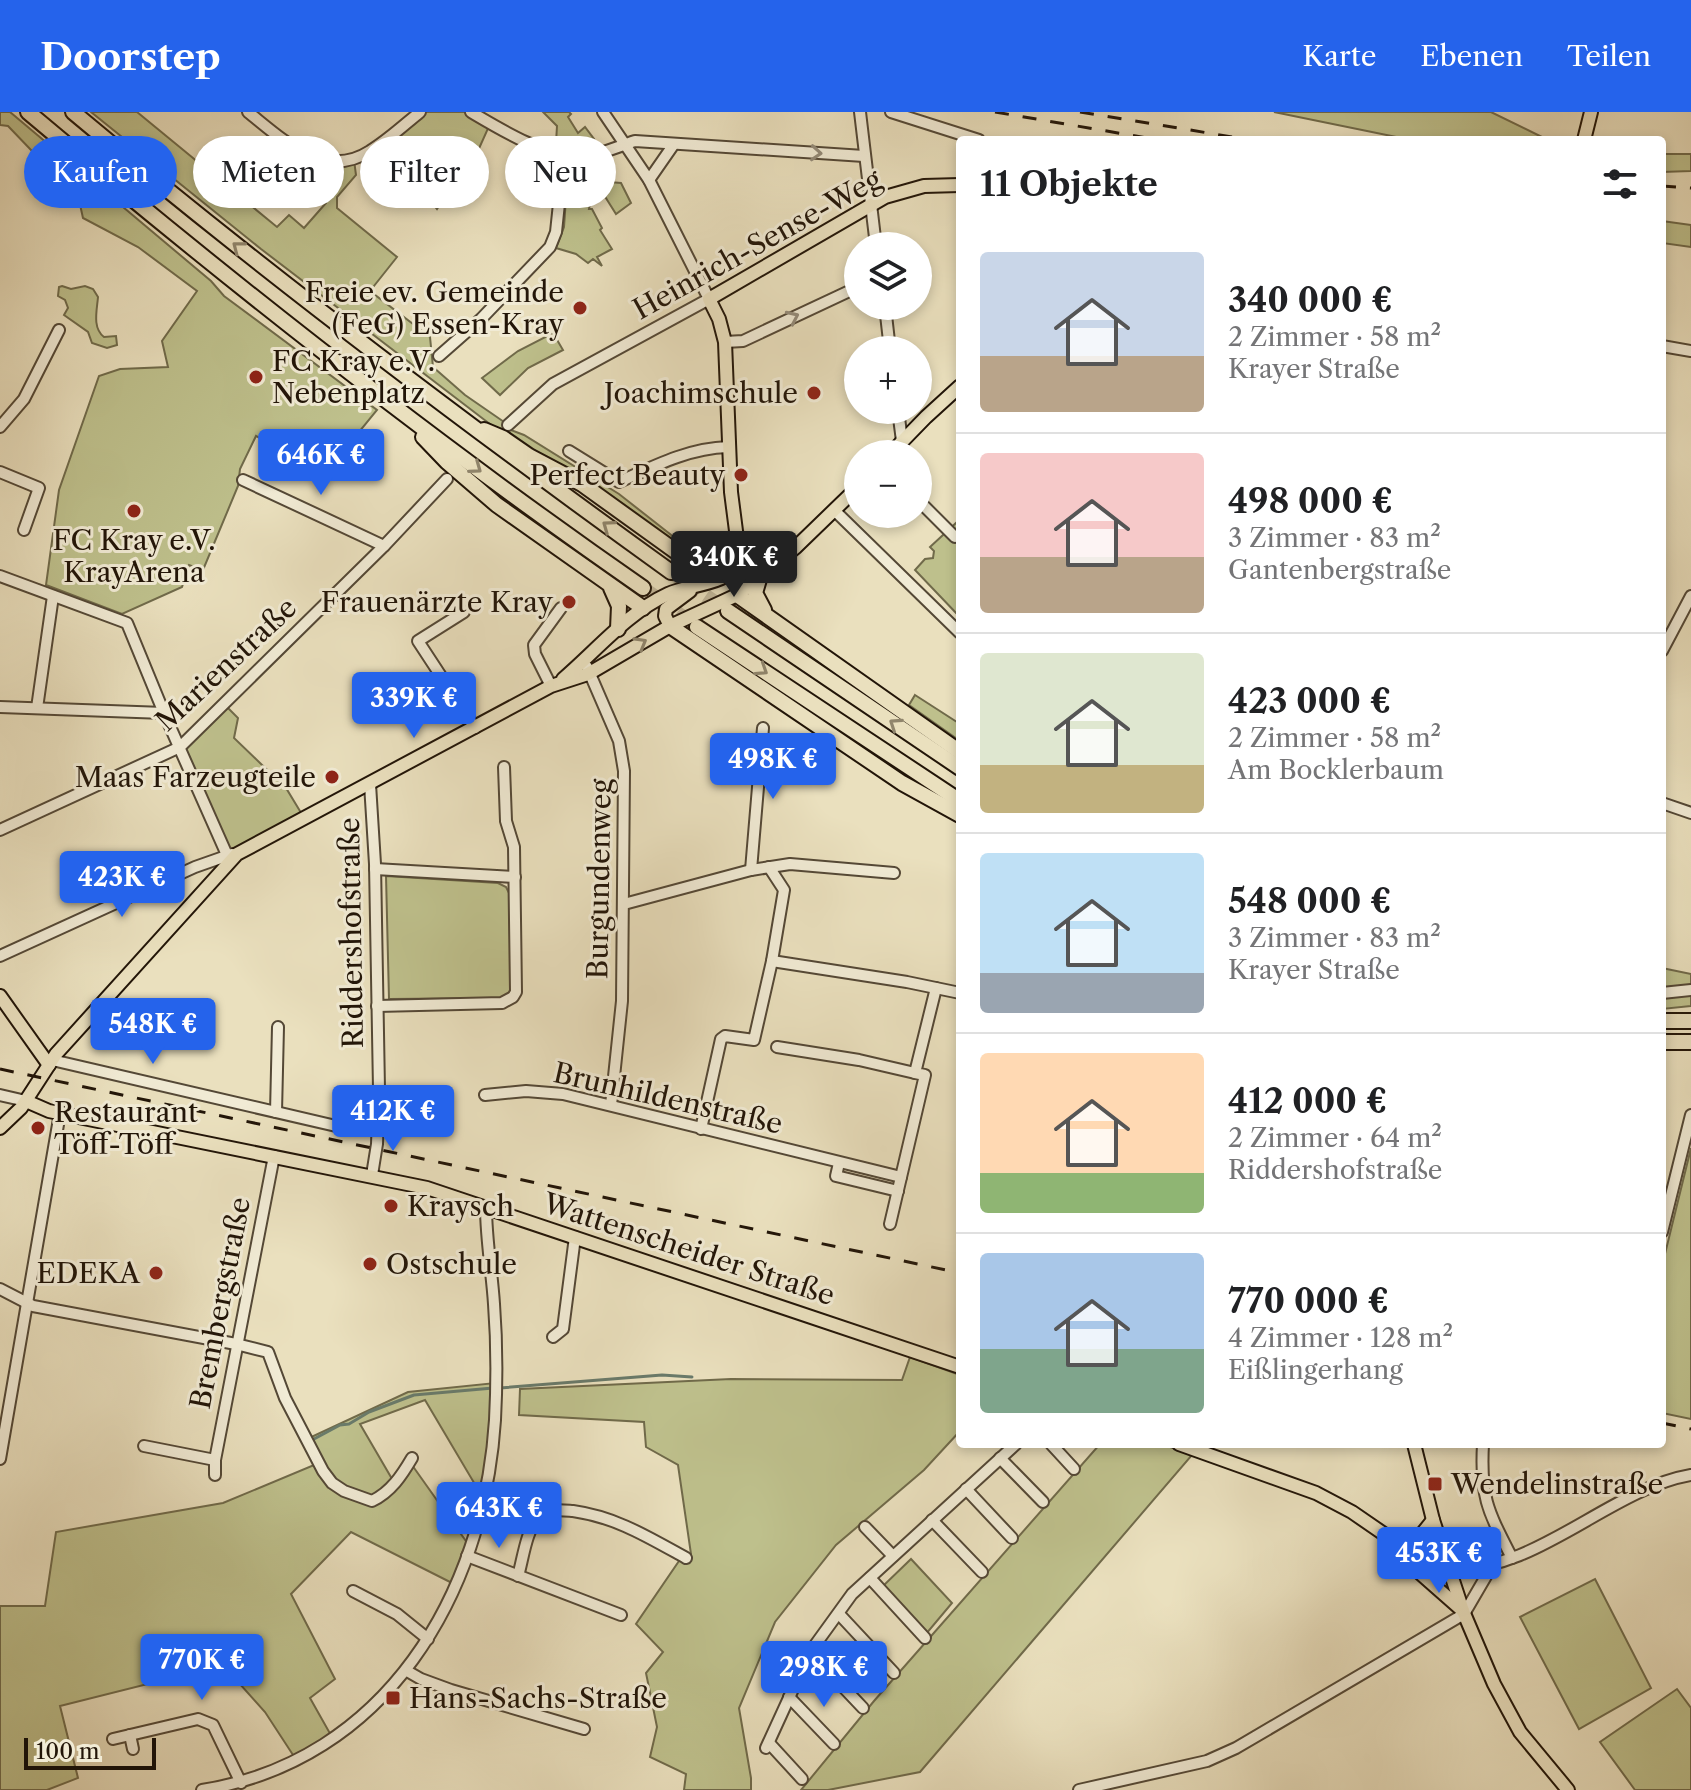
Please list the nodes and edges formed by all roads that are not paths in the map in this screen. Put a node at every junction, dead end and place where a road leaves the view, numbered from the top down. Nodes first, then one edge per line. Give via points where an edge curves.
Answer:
1 (28, 112) edge
2 (73, 112) edge
3 (248, 112) edge
4 (420, 112) edge
5 (471, 112) edge
6 (603, 112) edge
7 (860, 112) edge
8 (891, 112) edge
9 (1591, 112) edge
10 (516, 136) edge
11 (966, 136) edge
12 (1585, 136) edge
13 (626, 144) junction
14 (674, 144) junction
15 (616, 148) edge
16 (864, 156) junction
17 (649, 180) junction
18 (956, 185) edge
19 (871, 205) junction
20 (559, 208) edge
21 (874, 232) edge
22 (844, 294) edge
23 (709, 299) junction
24 (59, 330) dead end
25 (729, 339) junction
26 (1666, 347) edge
27 (1691, 351) edge
28 (439, 356) dead end
29 (956, 390) edge
30 (391, 404) junction
31 (465, 423) junction
32 (508, 425) dead end
33 (0, 427) edge
34 (903, 440) edge
35 (728, 447) junction
36 (569, 451) dead end
37 (0, 472) edge
38 (447, 479) dead end
39 (243, 480) dead end
40 (844, 502) edge
41 (835, 511) junction
42 (932, 514) edge
43 (24, 530) dead end
44 (736, 531) junction
45 (955, 537) dead end
46 (384, 546) junction
47 (739, 551) junction
48 (685, 559) junction
49 (779, 561) junction
50 (671, 572) tunnel mouth
51 (0, 576) edge
52 (760, 576) junction
53 (714, 579) junction
54 (605, 582) junction
55 (698, 585) junction
56 (643, 588) tunnel mouth
57 (737, 595) junction
58 (53, 596) junction
59 (1691, 596) edge
60 (561, 608) dead end
61 (643, 608) junction
62 (705, 608) junction
63 (728, 611) tunnel mouth
64 (464, 612) dead end
65 (778, 624) junction
66 (670, 626) junction
67 (697, 627) tunnel mouth
68 (618, 629) junction
69 (956, 629) edge
70 (1666, 643) edge
71 (585, 660) junction
72 (588, 674) junction
73 (556, 683) junction
74 (0, 707) edge
75 (37, 708) junction
76 (164, 713) junction
77 (475, 728) junction
78 (763, 728) dead end
79 (180, 747) junction
80 (956, 749) edge
81 (956, 765) edge
82 (504, 767) dead end
83 (370, 784) junction
84 (956, 798) edge
85 (1666, 804) edge
86 (956, 813) edge
87 (1691, 813) edge
88 (0, 830) edge
89 (232, 854) junction
90 (769, 867) junction
91 (375, 869) junction
92 (751, 870) junction
93 (894, 873) dead end
94 (515, 877) junction
95 (624, 904) junction
96 (0, 956) edge
97 (772, 961) junction
98 (936, 988) junction
99 (1691, 990) edge
100 (956, 992) edge
101 (1666, 993) edge
102 (0, 996) edge
103 (377, 1006) junction
104 (1666, 1021) edge
105 (1691, 1021) edge
106 (278, 1027) dead end
107 (1666, 1042) edge
108 (1691, 1042) edge
109 (777, 1047) dead end
110 (51, 1063) junction
111 (915, 1073) junction
112 (0, 1095) edge
113 (485, 1095) dead end
114 (26, 1101) junction
115 (611, 1105) junction
116 (276, 1112) junction
117 (60, 1113) junction
118 (1691, 1115) edge
119 (0, 1128) edge
120 (378, 1128) junction
121 (701, 1129) junction
122 (274, 1156) junction
123 (839, 1163) junction
124 (372, 1175) junction
125 (901, 1177) junction
126 (898, 1191) junction
127 (486, 1207) junction
128 (1666, 1216) edge
129 (890, 1224) dead end
130 (575, 1237) junction
131 (0, 1289) edge
132 (27, 1304) junction
133 (553, 1337) dead end
134 (236, 1344) junction
135 (956, 1366) edge
136 (4, 1414) edge
137 (144, 1446) dead end
138 (1011, 1448) edge
139 (1055, 1448) edge
140 (1190, 1448) edge
141 (1415, 1448) edge
142 (1483, 1448) edge
143 (412, 1458) dead end
144 (1000, 1458) junction
145 (0, 1459) edge
146 (215, 1460) junction
147 (1074, 1469) dead end
148 (215, 1475) dead end
149 (1691, 1475) edge
150 (966, 1489) junction
151 (1043, 1502) dead end
152 (932, 1520) junction
153 (1433, 1520) junction
154 (865, 1527) dead end
155 (1382, 1534) junction
156 (1012, 1538) dead end
157 (1397, 1543) junction
158 (467, 1556) junction
159 (893, 1556) junction
160 (1512, 1558) junction
161 (671, 1566) dead end
162 (1492, 1566) junction
163 (1449, 1568) junction
164 (982, 1572) dead end
165 (518, 1576) junction
166 (870, 1578) junction
167 (353, 1591) dead end
168 (1463, 1612) junction
169 (839, 1614) junction
170 (621, 1615) dead end
171 (925, 1638) dead end
172 (428, 1639) junction
173 (810, 1652) junction
174 (407, 1671) junction
175 (894, 1673) dead end
176 (789, 1697) junction
177 (863, 1708) dead end
178 (584, 1729) dead end
179 (130, 1735) junction
180 (113, 1739) dead end
181 (834, 1744) dead end
182 (133, 1749) dead end
183 (802, 1779) dead end
184 (241, 1783) junction
185 (202, 1790) edge
186 (1079, 1790) edge
187 (1568, 1790) edge

1 - 30 highway
31 -> 2 highway
3 - 4 street via 300,153 334,161 371,151
5 - 10 street
6 - 13 street
7 - 16 street
8 - 11 street
9 - 12 main road
13 - 14 street
13 - 15 street
13 - 17 street
14 -> 16 street
14 - 17 street
16 - 19 street
17 - 23 street
18 - 19 main road, Heinrich-Sense-Weg via 911,188
19 - 21 street
19 - 23 main road, Heinrich-Sense-Weg
20 - 28 street via 550,247
25 -> 22 street via 743,341
23 - 25 main road
23 - 32 street, Heinrich-Sense-Weg via 553,384
24 - 33 street via 24,399
25 - 35 main road
26 - 27 street
29 - 34 main road
30 - 54 highway via 497,505
30 -> 56 highway
31 - 48 highway via 503,438 582,484
50 -> 31 highway
35 - 36 street via 690,453 619,482
35 - 44 main road
37 - 43 street via 39,488
38 - 46 street, Marienstraße
39 - 46 street
40 - 41 main road
41 - 49 main road
41 - 69 street
42 - 45 street
44 - 47 main road
44 - 49 main road via 754,555
46 - 79 street, Marienstraße
47 - 48 highway via 730,561 715,564
47 - 53 main road via 741,561 735,570
48 - 53 highway
49 - 52 main road
51 - 58 street
52 - 57 main road
52 - 65 highway via 757,599
53 - 55 main road
53 - 57 main road
53 - 62 main road via 716,593
54 - 61 highway
54 - 68 highway via 618,602
55 - 61 main road
55 - 66 main road via 666,609
57 - 62 main road
57 - 65 highway
58 - 75 street
58 - 76 street via 127,623
59 - 70 street
60 - 73 street via 534,645
61 - 66 main road
61 - 68 main road
62 - 66 main road
81 -> 63 highway
64 - 77 street via 418,641
65 - 80 highway
72 -> 66 main road
66 - 86 highway via 902,783
67 -> 84 highway
68 - 71 main road
71 - 72 street, Burgundenweg
71 - 73 main road
72 - 73 main road
72 - 95 street, Burgundenweg via 619,741 624,765
73 - 77 main road
74 - 75 street
75 - 76 street
76 - 79 street
77 - 83 main road
78 - 92 street
79 - 88 street, Marienstraße
79 - 89 street
82 - 94 street
83 - 89 main road
83 - 91 street, Riddershofstraße
85 - 87 street
89 - 96 street
89 - 110 main road
90 - 92 street
90 - 93 street via 790,864
90 - 97 street via 784,890
91 - 94 street
91 - 103 street, Riddershofstraße
92 - 95 street
94 - 103 street via 513,997 502,1003
95 - 115 street, Burgundenweg via 621,1015
97 - 98 street
97 - 121 street via 754,1040 725,1036
98 - 100 street
98 - 111 street
99 - 101 street
102 - 110 main road
103 - 120 street, Riddershofstraße
104 - 105 highway
106 - 116 street
107 - 108 highway
109 - 111 street
110 - 114 main road
110 - 116 street
111 - 125 street via 925,1075
112 - 114 street
113 - 115 street, Brunhildenstraße via 526,1091
114 - 117 main road, Wattenscheider Straße
114 - 119 main road
115 - 121 street, Brunhildenstraße
116 - 120 street via 336,1126
117 - 122 main road, Wattenscheider Straße
117 - 132 street
118 - 128 street
120 - 124 street, Riddershofstraße
121 - 123 street, Brunhildenstraße
122 - 124 main road, Wattenscheider Straße
122 - 134 street, Brembergstraße
123 - 125 street, Brunhildenstraße
123 - 126 street, Brunhildenstraße via 836,1176
124 - 127 main road, Wattenscheider Straße
125 - 126 street
126 - 129 street
127 - 130 main road, Wattenscheider Straße
127 - 158 street via 495,1409 488,1476
130 - 133 street via 563,1329
130 - 135 main road, Wattenscheider Straße
131 - 132 street
132 - 134 street
132 - 136 street
134 - 143 street via 272,1357 280,1387 316,1457 332,1483 344,1491 372,1501 399,1479
134 - 146 street, Brembergstraße
136 - 145 street
137 - 146 street
138 - 144 street
139 - 147 street
140 - 155 main road via 1316,1493
141 - 153 main road
142 - 160 street via 1484,1498
144 - 150 street
144 - 151 street
146 - 148 street, Brembergstraße
149 - 160 street via 1670,1480
150 - 152 street
150 - 156 street
152 - 159 street
152 - 164 street
153 - 157 main road via 1421,1535
153 - 163 main road
154 - 159 street
155 - 157 main road
155 - 168 main road
157 - 163 main road
158 - 165 street
158 - 172 street
159 - 166 street
160 - 162 street
161 - 165 street via 682,1556 632,1527 605,1517 553,1510 533,1525
162 - 163 street
162 - 168 street
163 - 168 main road
165 - 170 street
166 - 169 street
166 - 171 street
167 - 172 street via 397,1614
168 - 186 street via 1236,1748 1207,1761
168 - 187 main road via 1509,1715
169 - 173 street
169 - 175 street
172 - 174 street
173 - 176 street
173 - 177 street
174 - 178 street via 451,1690
174 - 184 street via 341,1733
176 - 181 street
176 - 183 street via 768,1746
179 - 180 street
179 - 182 street
179 - 184 street via 198,1719 210,1721
184 - 185 street

